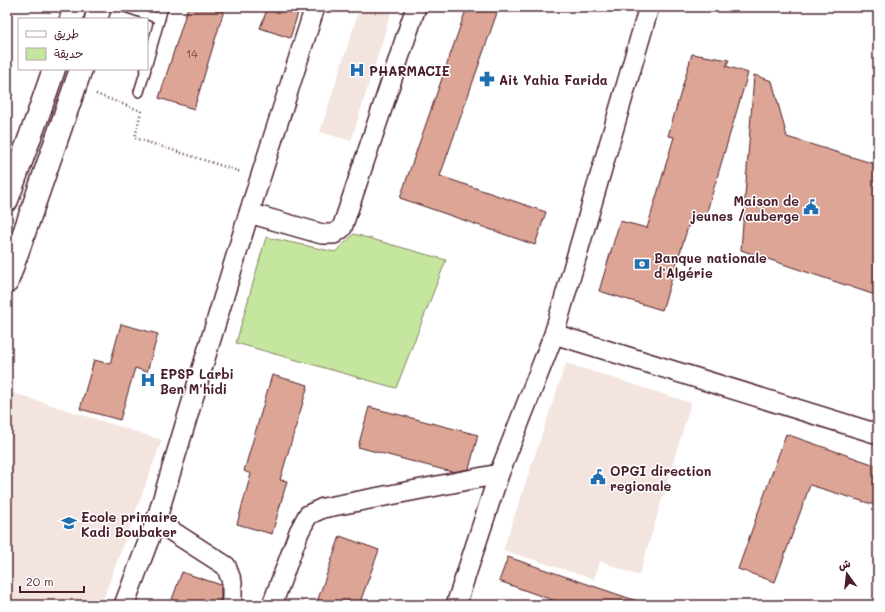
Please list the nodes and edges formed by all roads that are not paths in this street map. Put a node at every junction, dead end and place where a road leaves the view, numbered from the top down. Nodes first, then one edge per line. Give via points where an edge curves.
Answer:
1 (75, 7) edge
2 (100, 7) edge
3 (125, 7) edge
4 (163, 7) edge
5 (315, 7) edge
6 (416, 7) edge
7 (649, 7) edge
8 (71, 18) edge
9 (96, 18) edge
10 (160, 19) junction
11 (148, 61) edge
12 (54, 70) edge
13 (146, 70) edge
14 (78, 78) edge
15 (139, 92) dead end
16 (7, 200) edge
17 (249, 213) junction
18 (7, 282) edge
19 (554, 334) junction
20 (878, 434) edge
21 (499, 474) junction
22 (156, 521) junction
23 (124, 605) edge
24 (230, 605) edge
25 (272, 605) edge
26 (456, 605) edge

1 - 8 main road
2 - 9 main road
3 - 10 lane
4 - 10 lane
5 - 17 street
6 - 17 street via 342,228 334,234 322,234
7 - 19 street
10 - 11 lane
12 - 16 main road
13 - 15 lane
14 - 18 main road
17 - 22 street
19 - 20 street
19 - 21 street
21 - 25 street via 323,508 308,515 299,532
21 - 26 street
22 - 23 street
22 - 24 street via 226,566 232,582

